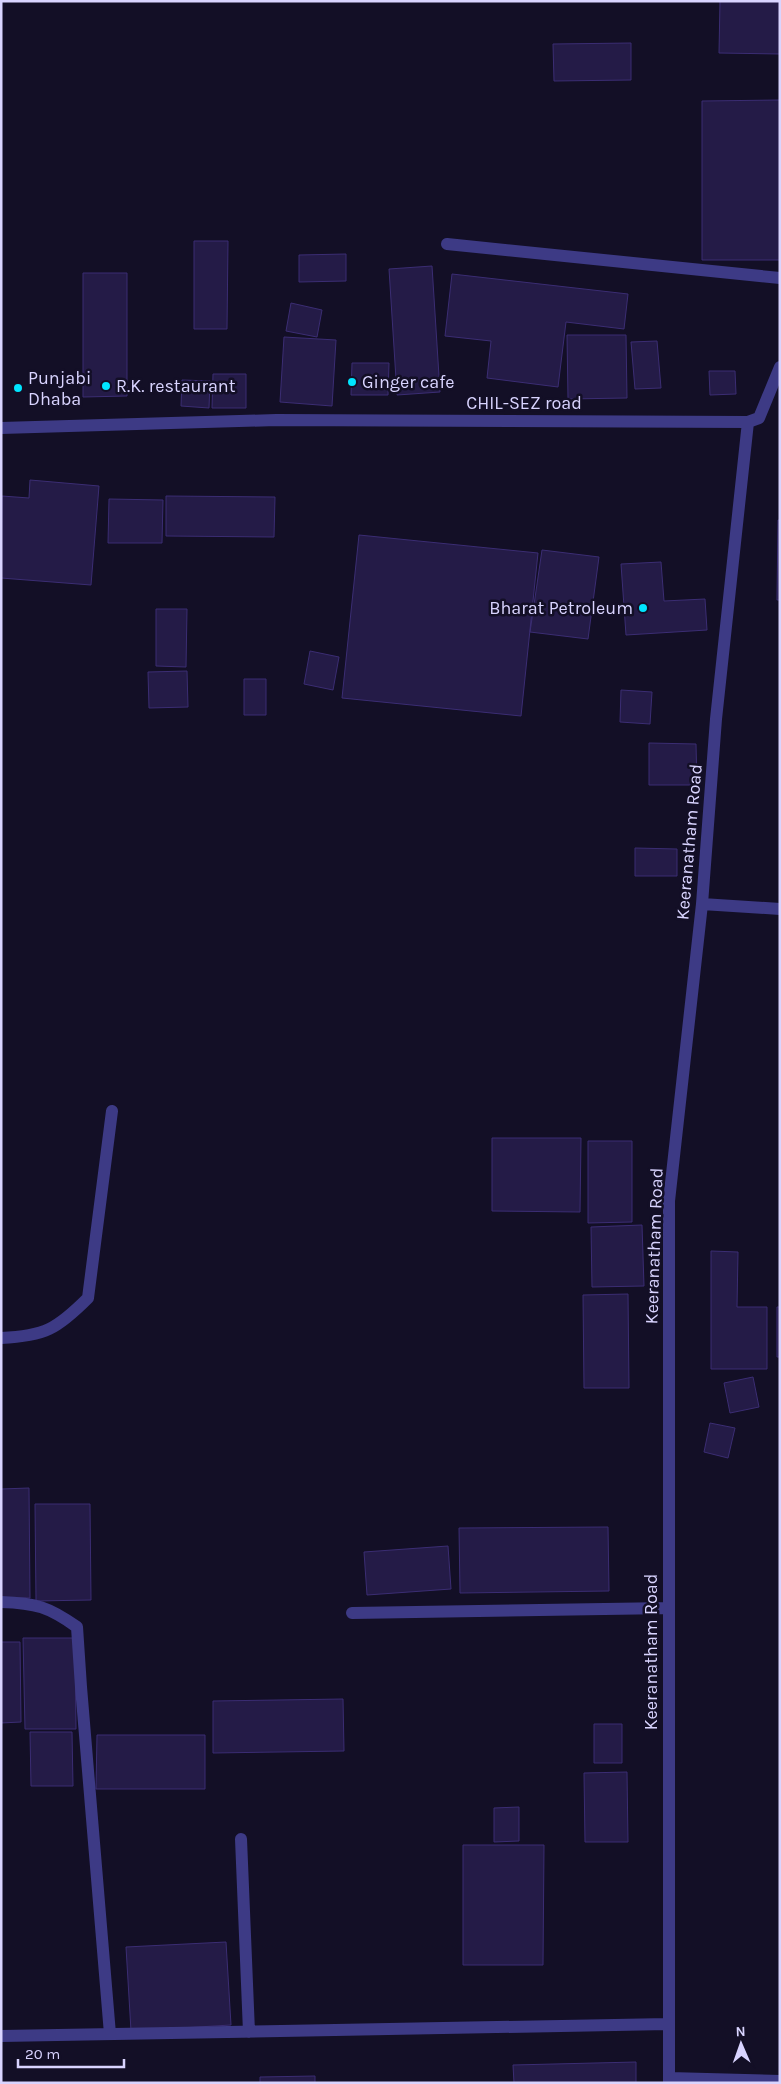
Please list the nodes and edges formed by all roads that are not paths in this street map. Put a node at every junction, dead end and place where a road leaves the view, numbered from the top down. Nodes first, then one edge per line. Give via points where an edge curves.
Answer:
1 (447, 244) dead end
2 (780, 278) edge
3 (780, 367) edge
4 (748, 422) junction
5 (1, 428) edge
6 (702, 904) junction
7 (780, 909) edge
8 (112, 1111) dead end
9 (1, 1338) edge
10 (1, 1602) edge
11 (669, 1608) junction
12 (352, 1613) dead end
13 (241, 1839) dead end
14 (668, 2024) junction
15 (249, 2032) junction
16 (110, 2034) junction
17 (1, 2036) edge
18 (669, 2080) edge
19 (780, 2081) edge

1 - 2 street
3 - 4 street via 759,418
4 - 5 street, CHIL-SEZ road via 276,420
4 - 6 street, Keeranatham Road via 716,719
6 - 7 street
6 - 11 street, Keeranatham Road via 669,1201
8 - 9 street via 88,1298 52,1328 28,1337
10 - 16 street via 29,1603 55,1611 77,1627
11 - 12 street
11 - 14 street, Keeranatham Road
13 - 15 street
14 - 15 street
14 - 18 street, Keeranatham Road
15 - 16 street
16 - 17 street
18 - 19 street

